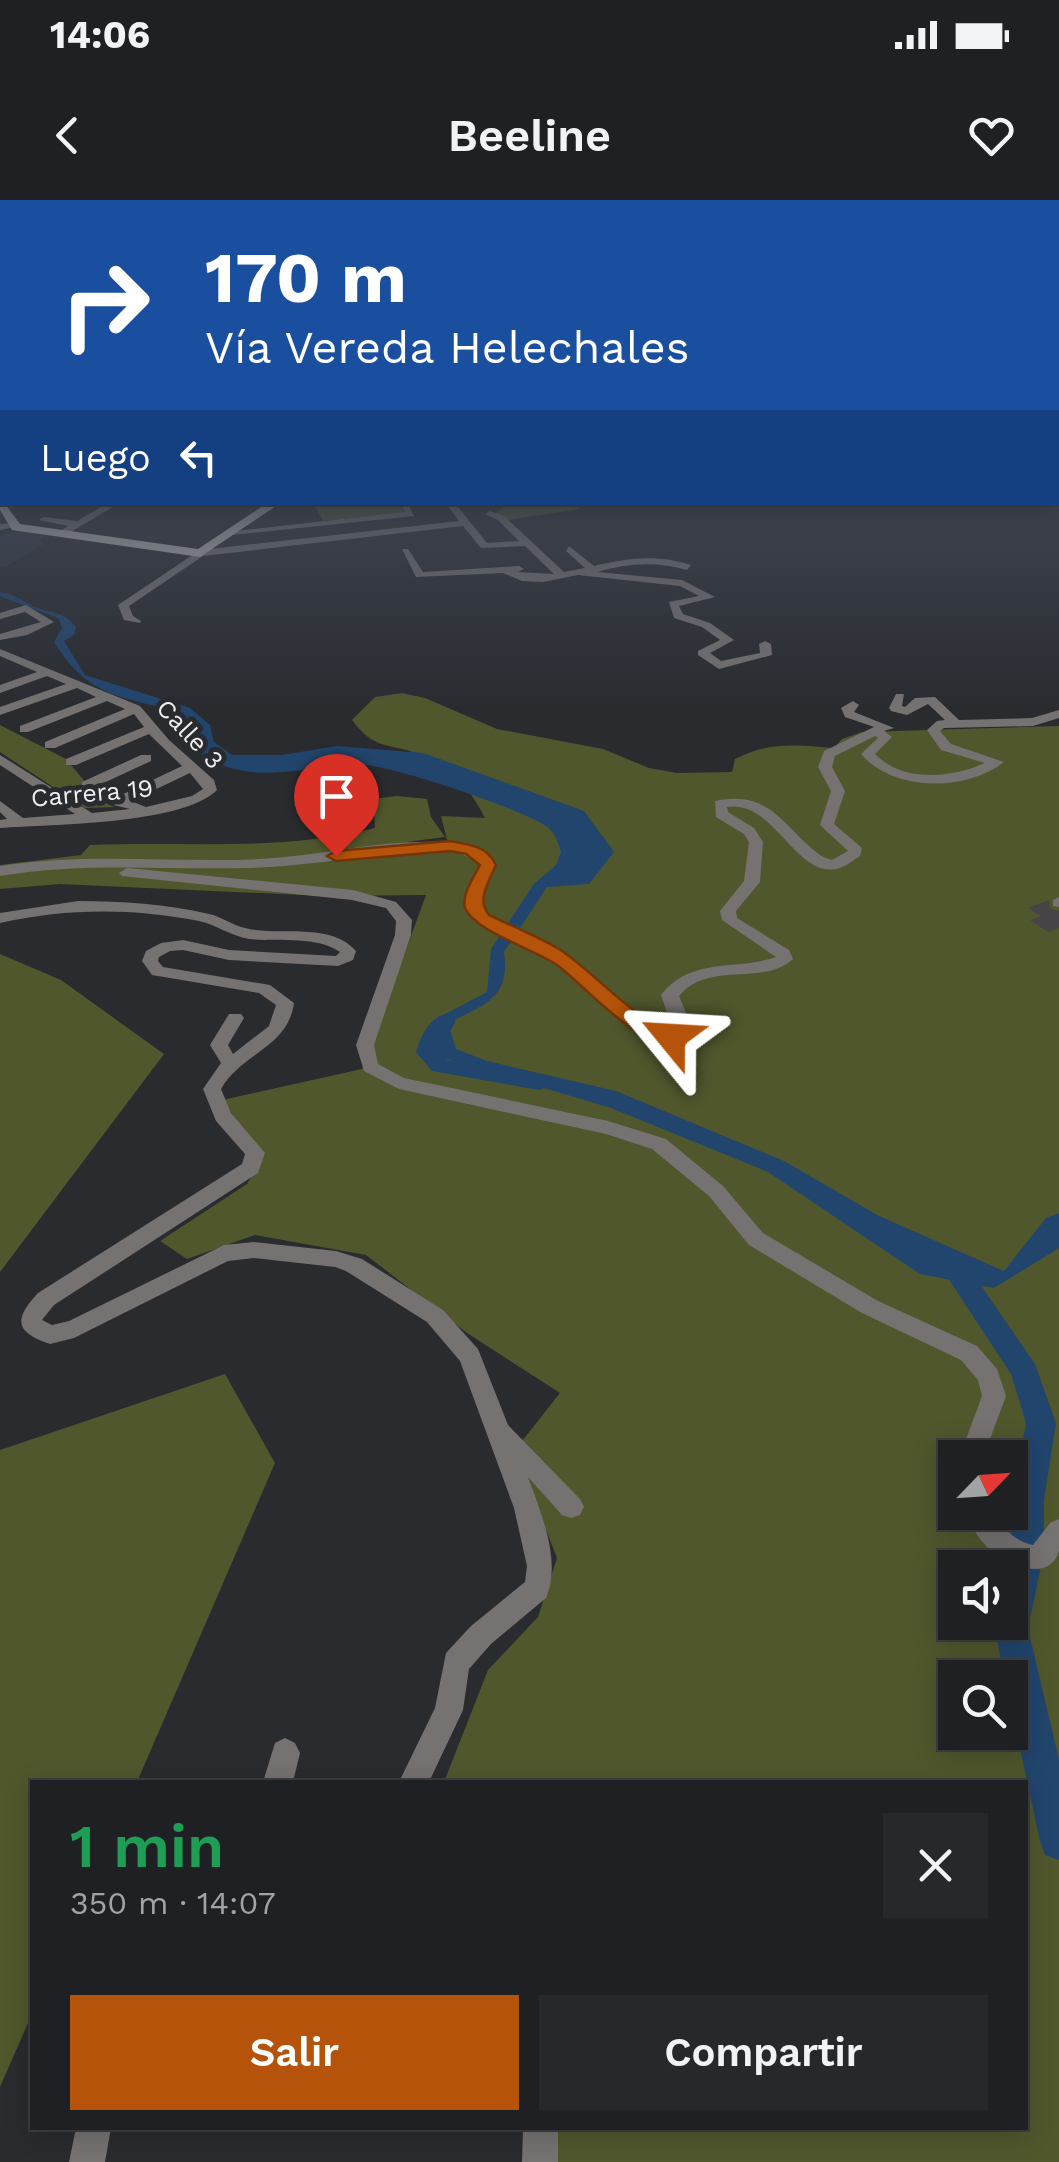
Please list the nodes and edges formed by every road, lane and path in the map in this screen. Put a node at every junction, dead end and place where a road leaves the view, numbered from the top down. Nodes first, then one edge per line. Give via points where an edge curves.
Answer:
1 (21, 527) edge
2 (63, 527) edge
3 (240, 527) edge
4 (286, 527) edge
5 (411, 527) edge
6 (468, 527) edge
7 (510, 527) edge
8 (60, 528) junction
9 (232, 532) junction
10 (526, 543) junction
11 (569, 549) dead end
12 (405, 552) dead end
13 (200, 553) junction
14 (427, 561) dead end
15 (412, 563) junction
16 (551, 564) junction
17 (687, 567) dead end
18 (506, 570) junction
19 (562, 575) junction
20 (587, 576) junction
21 (0, 602) edge
22 (18, 610) junction
23 (0, 616) edge
24 (136, 621) dead end
25 (0, 637) edge
26 (765, 644) dead end
27 (0, 652) edge
28 (17, 660) junction
29 (0, 666) edge
30 (47, 672) junction
31 (78, 684) junction
32 (0, 689) edge
33 (109, 696) junction
34 (900, 697) dead end
35 (852, 705) dead end
36 (136, 709) junction
37 (0, 711) edge
38 (1059, 714) edge
39 (954, 722) junction
40 (154, 727) junction
41 (24, 728) dead end
42 (881, 733) junction
43 (50, 745) dead end
44 (146, 758) dead end
45 (0, 759) edge
46 (71, 762) dead end
47 (192, 767) junction
48 (120, 801) junction
49 (0, 805) edge
50 (188, 805) joint
51 (145, 812) junction
52 (87, 816) junction
53 (19, 822) junction
54 (0, 824) edge
55 (0, 870) edge
56 (0, 880) edge
57 (0, 918) edge
58 (235, 1018) dead end
59 (230, 1064) junction
60 (500, 1429) junction
61 (978, 1440) edge
62 (571, 1506) dead end
63 (987, 1530) edge
64 (1059, 1531) edge
65 (415, 1780) edge
66 (94, 2130) edge
67 (88, 2162) edge

1 - 8 main road
2 - 8 street
3 - 9 main road
4 - 9 street
5 - 13 street
6 - 10 street via 484,546
7 - 10 street
8 - 13 main road
9 - 13 main road
10 - 16 street
11 - 20 street
12 - 15 street
13 - 24 street via 123,605
14 - 15 street
15 - 18 street via 420,575
16 - 18 street
16 - 19 street
17 - 20 street via 612,562
18 - 19 street via 525,580
19 - 20 street
20 - 26 street via 682,584 710,597 673,604 678,616 728,640 702,653 720,665 766,655
21 - 22 street
22 - 23 street
22 - 25 street via 50,622
27 - 28 street, Calle 3
28 - 29 street
28 - 30 street, Calle 3
30 - 31 street, Calle 3
30 - 32 street
31 - 33 street, Calle 3
31 - 37 street
33 - 36 street, Calle 3
33 - 41 street
34 - 39 street via 895,708 908,711 931,700
35 - 42 street via 849,714 890,730
36 - 40 street, Calle 3
36 - 43 street
38 - 39 street via 1032,722
39 - 42 street via 933,730 936,738 958,752 994,758 994,764 911,778 872,760 868,754 886,737
40 - 46 street
40 - 47 street, Calle 3
42 - 55 street via 868,733 824,759 838,791 828,825 855,848 844,861 812,860 759,807 720,804 720,814 756,842 752,882 728,912 730,920 785,959 677,984 670,996 682,1018 680,1035 645,1030 550,951 482,919 474,898 488,865 470,850 450,846 240,864 68,861
44 - 48 street via 87,785
45 - 52 street
47 - 48 street
47 - 50 street, Calle 3 via 210,790
48 - 51 street
49 - 53 street
50 - 51 street, Carrera 19
51 - 52 street, Carrera 19
52 - 53 street, Carrera 19
53 - 54 street, Carrera 19
56 - 61 street via 112,871 391,904 404,920 403,935 365,1045 370,1067 399,1084 659,1144 716,1191 756,1239 969,1354 989,1376 994,1396
57 - 59 street via 58,904 152,907 240,933 343,945 347,957 327,961 183,945 152,954 158,970 264,989 284,1003 275,1031
58 - 59 street via 219,1045
59 - 60 street via 212,1089 223,1116 255,1153 251,1168 46,1299 31,1324 50,1335 74,1330 224,1253 336,1259 395,1289 460,1340 480,1372
60 - 62 street
60 - 65 street via 527,1508 540,1566 537,1589 456,1663 448,1710
63 - 64 street via 1038,1558
66 - 67 street

